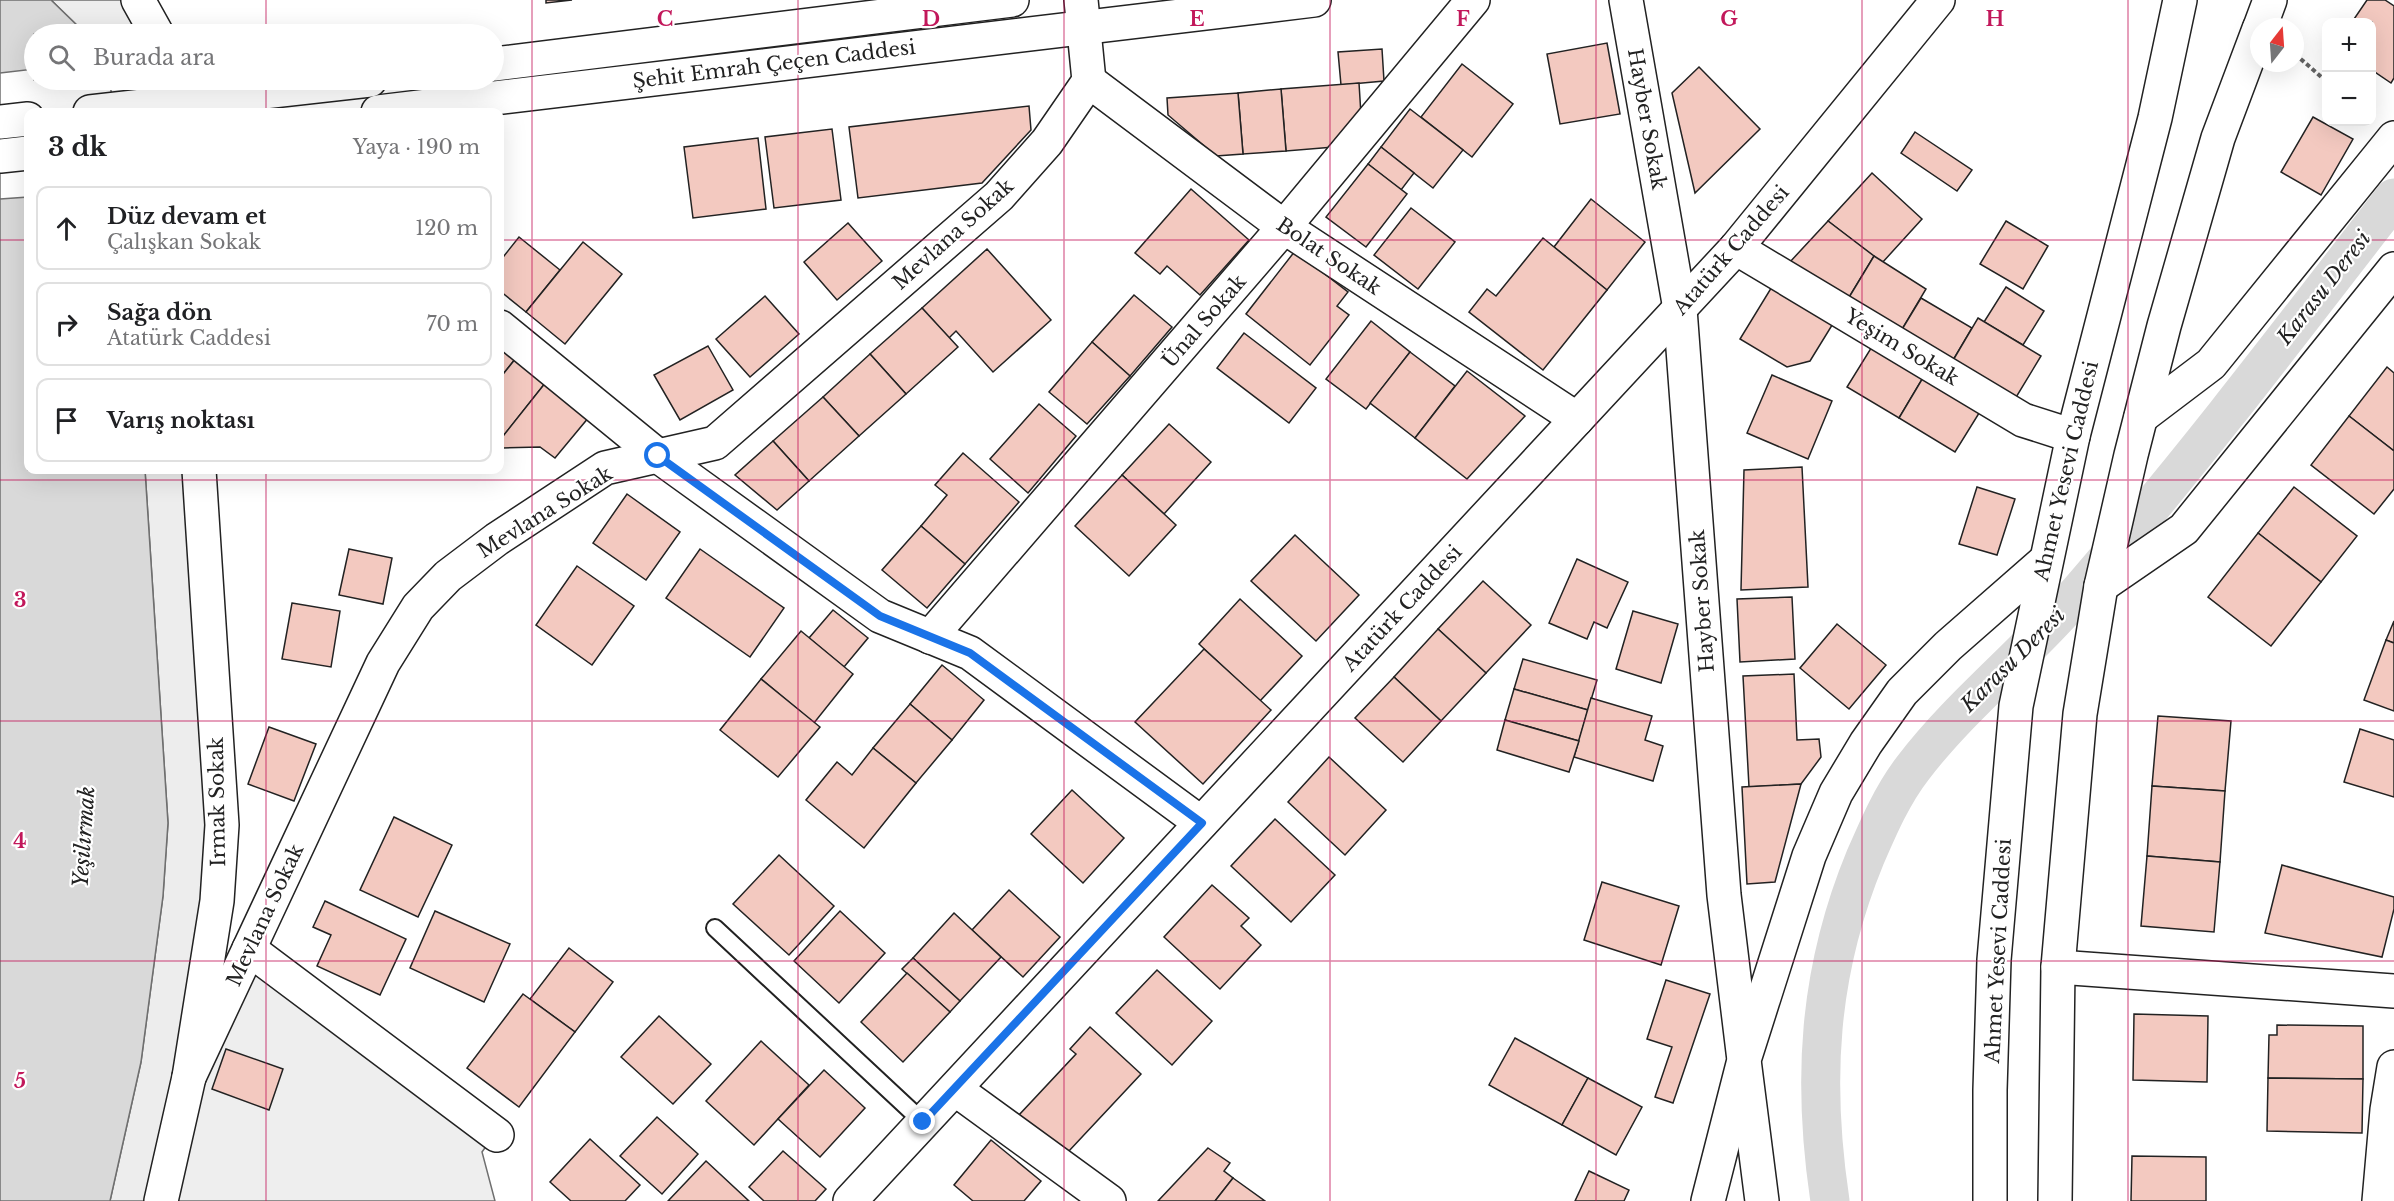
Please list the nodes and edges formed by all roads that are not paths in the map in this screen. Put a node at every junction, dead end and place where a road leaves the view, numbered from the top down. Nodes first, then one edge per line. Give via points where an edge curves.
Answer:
1 (138, 0) edge
2 (1012, 0) edge
3 (1314, 0) edge
4 (1473, 0) edge
5 (1626, 0) edge
6 (1938, 0) edge
7 (2180, 0) edge
8 (2270, 0) edge
9 (1082, 13) edge
10 (2263, 18) edge
11 (151, 24) edge
12 (2250, 52) edge
13 (504, 63) edge
14 (1089, 81) junction
15 (205, 90) edge
16 (172, 92) edge
17 (106, 108) edge
18 (406, 108) edge
19 (24, 119) edge
20 (0, 122) edge
21 (2394, 138) edge
22 (24, 153) edge
23 (0, 156) edge
24 (1284, 227) junction
25 (1736, 248) junction
26 (2394, 269) edge
27 (1680, 309) junction
28 (504, 330) edge
29 (2141, 417) junction
30 (1577, 419) junction
31 (2073, 436) junction
32 (658, 456) junction
33 (198, 474) edge
34 (2044, 561) junction
35 (2101, 586) junction
36 (930, 637) junction
37 (1202, 823) junction
38 (715, 928) dead end
39 (249, 949) junction
40 (2058, 967) junction
41 (2394, 991) edge
42 (1744, 1060) junction
43 (2394, 1067) edge
44 (189, 1077) junction
45 (955, 1089) junction
46 (923, 1122) junction
47 (497, 1135) dead end
48 (161, 1201) edge
49 (850, 1201) edge
50 (1109, 1201) edge
51 (1708, 1201) edge
52 (1762, 1201) edge
53 (1990, 1201) edge
54 (2055, 1201) edge
55 (2379, 1201) edge

1 - 11 main road
2 - 13 main road, Şehit Emrah Çeçen Caddesi
3 - 9 main road, Şehit Emrah Çeçen Caddesi
4 - 24 main road, Ünal Sokak
5 - 27 main road, Hayber Sokak
6 - 25 main road, Atatürk Caddesi
7 - 31 main road, Ahmet Yesevi Caddesi via 2155,118
8 - 10 main road
9 - 14 main road
9 - 18 main road, Şehit Emrah Çeçen Caddesi
12 - 29 main road via 2218,138
14 - 24 main road, Bolat Sokak
14 - 32 main road, Mevlana Sokak via 1047,142 999,196 715,443
15 - 16 main road
16 - 17 main road
19 - 20 main road
21 - 29 main road via 2211,364
22 - 23 main road
24 - 30 main road, Bolat Sokak
24 - 36 main road, Ünal Sokak
25 - 27 main road, Atatürk Caddesi
25 - 31 main road, Yeşim Sokak via 2022,420
26 - 35 main road via 2184,529
27 - 30 main road, Atatürk Caddesi
27 - 42 main road, Hayber Sokak via 1724,895
28 - 32 main road
29 - 35 main road
30 - 37 main road, Atatürk Caddesi
31 - 34 main road, Ahmet Yesevi Caddesi
32 - 36 main road via 880,616
32 - 39 main road, Mevlana Sokak via 605,468 497,539 448,576 418,607 383,663
33 - 44 main road, Irmak Sokak via 222,825 217,901
34 - 42 main road via 1902,692 1866,743 1842,783 1809,856
34 - 53 main road, Ahmet Yesevi Caddesi via 2016,706 1994,960
35 - 40 main road via 2080,714
36 - 37 main road via 970,653
37 - 45 main road, Atatürk Caddesi
38 - 46 lane
39 - 44 main road, Mevlana Sokak
39 - 47 main road
40 - 41 main road
40 - 54 main road
42 - 51 main road, Hayber Sokak
42 - 52 main road
43 - 55 main road
44 - 48 main road, Irmak Sokak
45 - 46 main road, Atatürk Caddesi
45 - 50 main road
46 - 49 main road, Atatürk Caddesi

